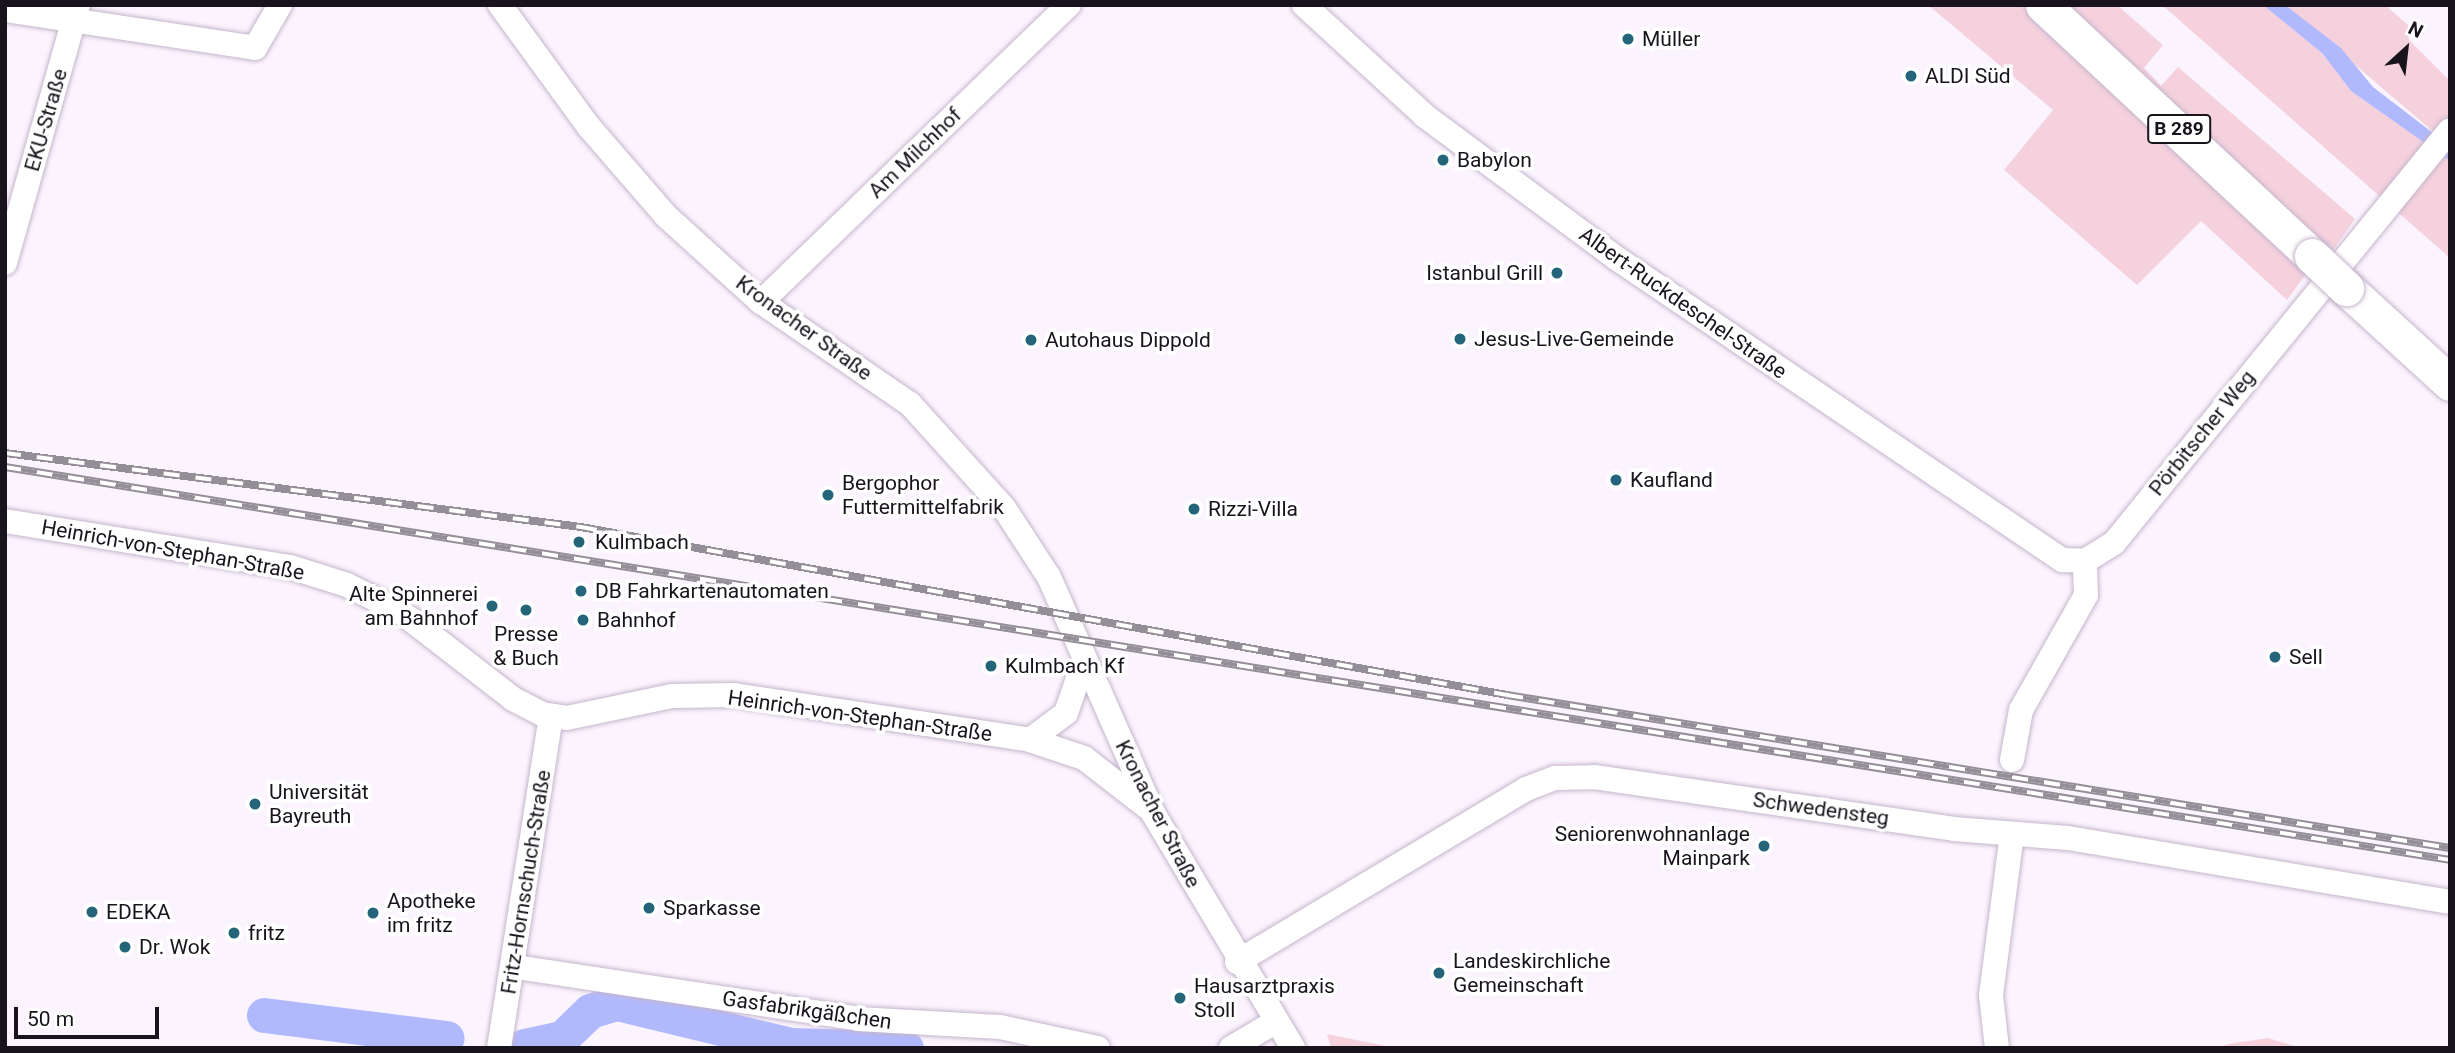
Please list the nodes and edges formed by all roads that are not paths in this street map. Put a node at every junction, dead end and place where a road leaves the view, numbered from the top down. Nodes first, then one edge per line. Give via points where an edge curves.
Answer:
1 (280, 5) edge
2 (500, 5) edge
3 (1069, 5) edge
4 (1304, 5) edge
5 (2043, 5) edge
6 (5, 10) edge
7 (77, 12) edge
8 (2450, 130) edge
9 (5, 263) edge
10 (761, 302) junction
11 (2450, 383) edge
12 (5, 521) edge
13 (2085, 561) junction
14 (1083, 664) junction
15 (551, 716) junction
16 (1030, 740) junction
17 (2012, 760) dead end
18 (1153, 813) junction
19 (2012, 834) junction
20 (2450, 902) edge
21 (1237, 962) junction
22 (516, 967) junction
23 (1275, 1022) junction
24 (499, 1048) edge
25 (1098, 1048) edge
26 (1231, 1048) edge
27 (1293, 1048) edge
28 (1997, 1048) edge

1 - 7 street via 255,48
2 - 10 street, Kronacher Straße via 589,127 666,216
3 - 10 street, Am Milchhof
4 - 13 street, Albert-Ruckdeschel-Straße via 1425,117 1616,258 2044,553
5 - 11 highway, B 289, bridge
6 - 7 street
7 - 9 street, EKU-Straße
8 - 13 street, Pörbitscher Weg via 2114,543
10 - 14 street, Kronacher Straße via 910,404 957,450 1049,577
12 - 15 street, Heinrich-von-Stephan-Straße via 290,567 347,585 401,611 513,699
13 - 17 street via 2086,595 2021,710
14 - 16 street via 1066,713
14 - 18 street, Kronacher Straße
15 - 16 street, Heinrich-von-Stephan-Straße via 672,696 734,695
15 - 22 street, Fritz-Hornschuch-Straße
16 - 18 street, Heinrich-von-Stephan-Straße via 1106,771
18 - 21 street, Kronacher Straße
19 - 20 street, Schwedensteg
19 - 21 street, Schwedensteg via 1594,777 1555,778 1526,789
19 - 28 street via 1991,995
21 - 23 street, Kronacher Straße
22 - 24 street, Fritz-Hornschuch-Straße
22 - 25 street, Gasfabrikgäßchen via 858,1019 1000,1027
23 - 26 street
23 - 27 street, Kronacher Straße

